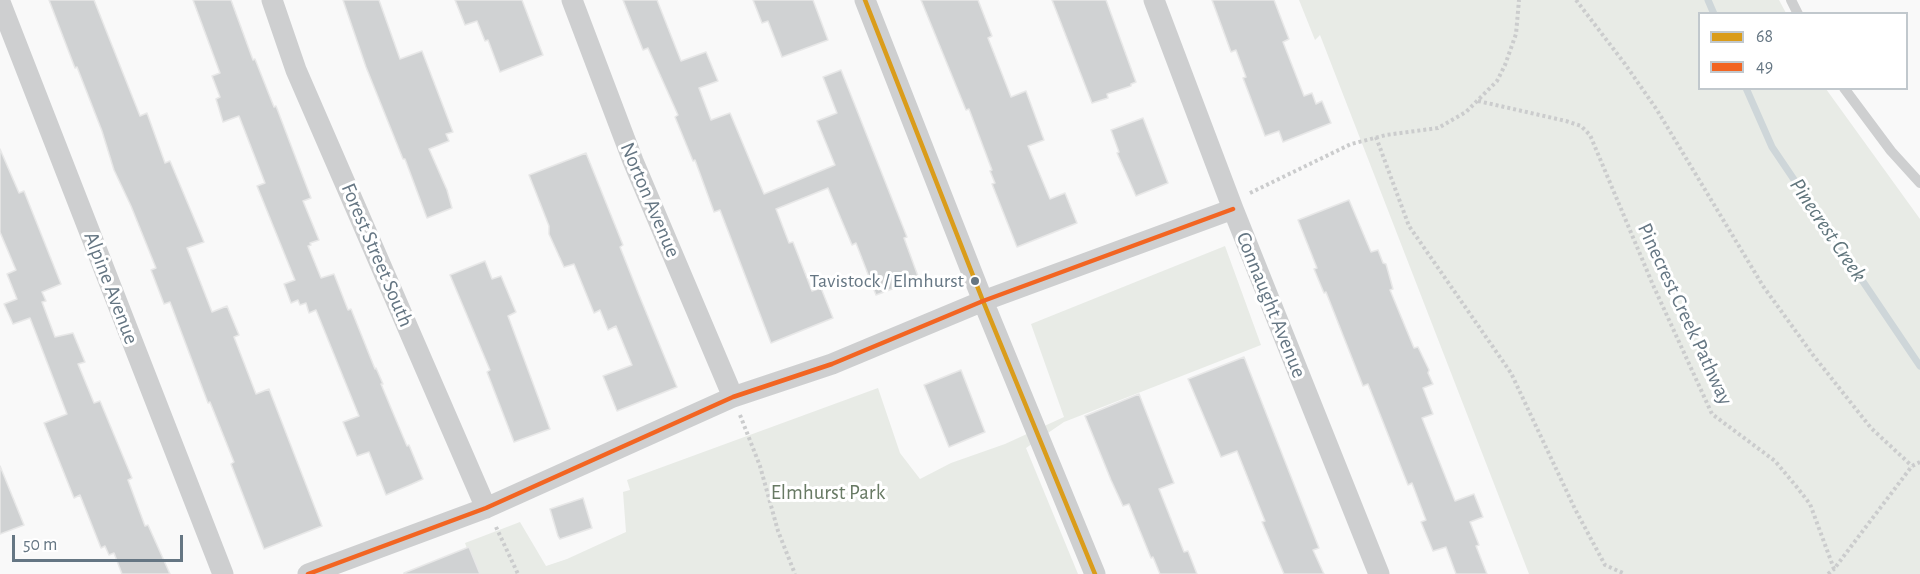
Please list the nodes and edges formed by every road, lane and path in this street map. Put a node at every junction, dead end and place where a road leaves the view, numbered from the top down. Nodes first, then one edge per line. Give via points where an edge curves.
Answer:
1 (272, 0) edge
2 (572, 0) edge
3 (864, 0) edge
4 (1154, 0) edge
5 (1519, 0) edge
6 (1576, 0) edge
7 (0, 2) edge
8 (1845, 90) edge
9 (1478, 101) junction
10 (1376, 138) junction
11 (1920, 183) edge
12 (1232, 206) junction
13 (983, 301) junction
14 (733, 397) junction
15 (1920, 462) edge
16 (1912, 466) junction
17 (486, 508) junction
18 (1834, 568) junction
19 (223, 574) edge
20 (308, 574) edge
21 (518, 574) edge
22 (795, 574) edge
23 (1095, 574) edge
24 (1379, 574) edge
25 (1625, 574) edge
26 (1828, 574) edge

1 - 17 street, Forest Street South via 296,70
2 - 14 street, Norton Avenue via 633,161
3 - 13 street
4 - 12 street, Connaught Avenue
5 - 9 path via 1512,49 1497,81
6 - 16 path via 1657,110 1776,303 1871,428
7 - 19 street, Alpine Avenue
8 - 11 lane
9 - 10 path via 1438,128
9 - 18 path, Pinecrest Creek Pathway via 1566,121 1581,126 1590,135 1712,414 1775,460 1796,486 1810,504
10 - 12 path via 1351,144
10 - 25 path via 1409,226 1511,373 1605,566
12 - 13 street
12 - 24 street, Connaught Avenue
13 - 14 street via 832,364
13 - 23 street
14 - 17 street
14 - 22 path
15 - 16 path
16 - 18 path
17 - 20 street
17 - 21 path
18 - 26 path

